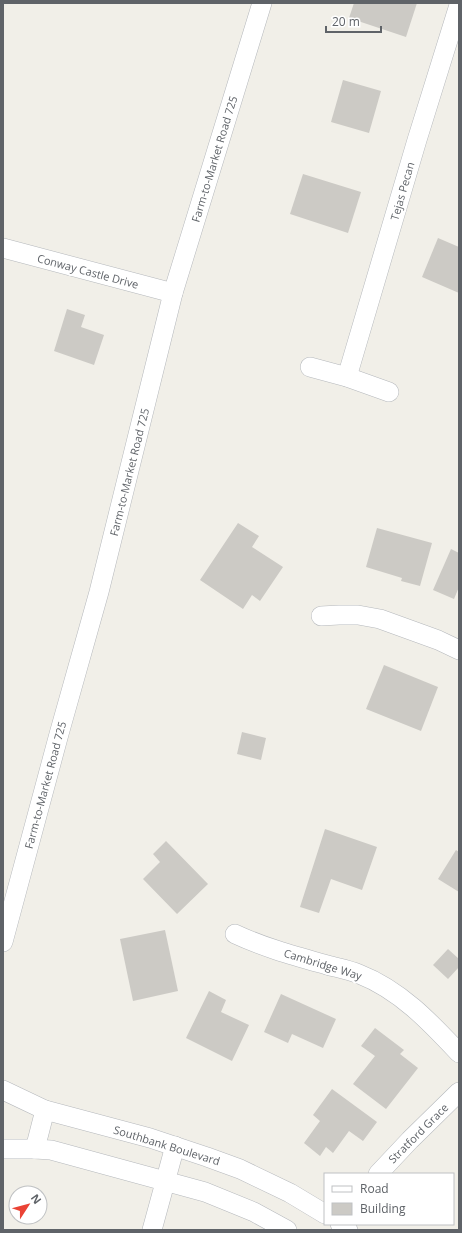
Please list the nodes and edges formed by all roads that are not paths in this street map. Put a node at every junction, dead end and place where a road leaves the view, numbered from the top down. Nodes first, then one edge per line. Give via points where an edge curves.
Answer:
1 (262, 3) edge
2 (459, 5) edge
3 (3, 248) edge
4 (173, 293) junction
5 (310, 367) dead end
6 (347, 377) junction
7 (389, 392) dead end
8 (320, 616) dead end
9 (459, 650) edge
10 (235, 934) dead end
11 (3, 942) edge
12 (459, 1053) edge
13 (3, 1090) edge
14 (459, 1092) edge
15 (45, 1110) junction
16 (175, 1146) junction
17 (3, 1149) edge
18 (35, 1149) junction
19 (379, 1173) edge
20 (166, 1182) junction
21 (324, 1213) edge
22 (152, 1230) edge
23 (287, 1230) edge

1 - 4 street, Farm-to-Market Road 725
2 - 6 street, Tejas Pecan
3 - 4 street, Conway Castle Drive
4 - 11 street, Farm-to-Market Road 725 via 99,592
5 - 6 street
6 - 7 street
8 - 9 street via 339,614 380,619
10 - 12 street, Cambridge Way via 254,943 358,974 380,984 417,1011
13 - 15 street, Southbank Boulevard
14 - 19 street, Stratford Grace
15 - 16 street, Southbank Boulevard
15 - 18 street
16 - 20 street
16 - 21 street, Southbank Boulevard via 261,1178
17 - 18 street
18 - 20 street via 51,1150
20 - 22 street
20 - 23 street via 228,1201

